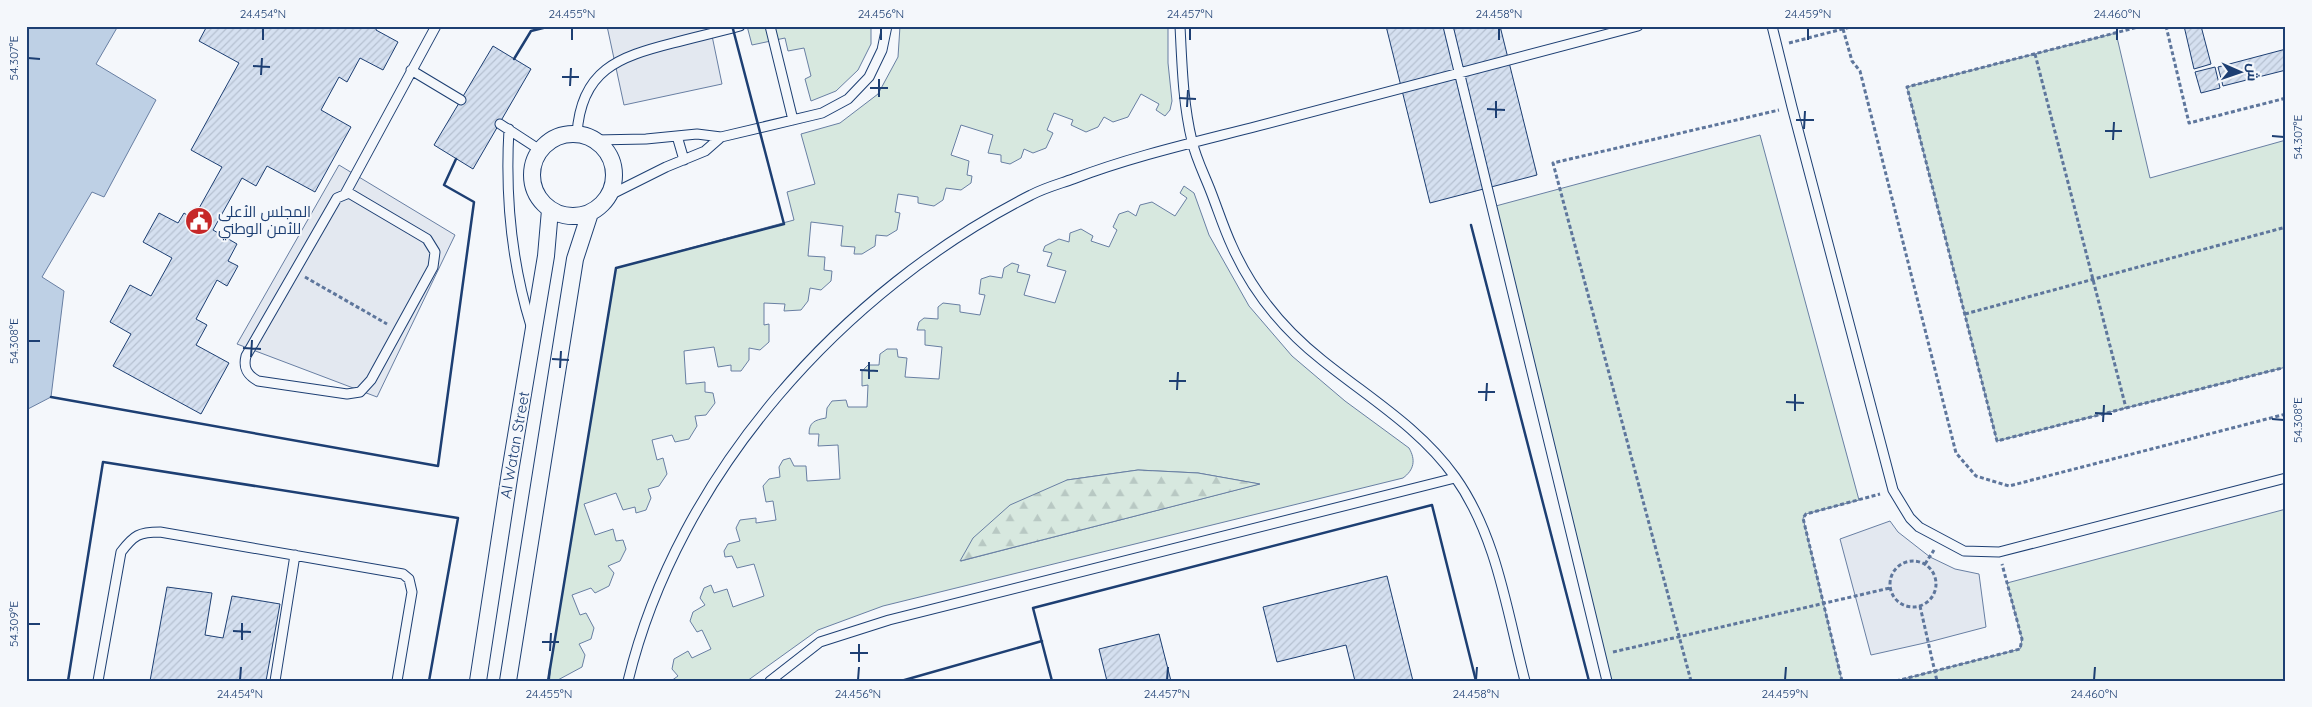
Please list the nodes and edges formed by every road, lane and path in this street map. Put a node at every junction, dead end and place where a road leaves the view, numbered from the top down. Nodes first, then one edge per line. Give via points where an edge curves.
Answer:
1 (436, 26) edge
2 (740, 26) edge
3 (770, 26) edge
4 (886, 26) edge
5 (1180, 26) edge
6 (1448, 26) edge
7 (1638, 26) edge
8 (1772, 26) edge
9 (1854, 26) edge
10 (2142, 26) edge
11 (2166, 26) edge
12 (1843, 29) junction
13 (1778, 46) junction
14 (2035, 54) junction
15 (411, 70) junction
16 (1459, 74) junction
17 (2286, 98) edge
18 (461, 100) dead end
19 (1792, 107) junction
20 (793, 120) junction
21 (500, 124) dead end
22 (509, 129) junction
23 (577, 134) junction
24 (677, 136) junction
25 (721, 138) junction
26 (595, 140) junction
27 (1192, 143) junction
28 (540, 150) junction
29 (684, 160) junction
30 (345, 194) junction
31 (608, 196) junction
32 (550, 210) junction
33 (590, 213) junction
34 (2286, 227) edge
35 (294, 271) junction
36 (2093, 280) junction
37 (1965, 314) junction
38 (398, 330) junction
39 (534, 335) junction
40 (2286, 367) edge
41 (2126, 408) junction
42 (2286, 414) edge
43 (1456, 478) junction
44 (2286, 478) edge
45 (1893, 490) junction
46 (1999, 552) junction
47 (295, 555) junction
48 (1890, 588) junction
49 (1823, 604) junction
50 (1920, 606) junction
51 (1680, 637) junction
52 (1600, 655) junction
53 (1935, 671) junction
54 (98, 681) edge
55 (275, 681) edge
56 (397, 681) edge
57 (478, 681) edge
58 (508, 681) edge
59 (628, 681) edge
60 (770, 681) edge
61 (1524, 681) edge
62 (1607, 681) edge
63 (1691, 681) edge
64 (1842, 681) edge
65 (1896, 681) edge
66 (1938, 681) edge

1 - 15 lane
2 - 23 lane via 644,50 617,61 600,74 587,92
3 - 20 lane
4 - 20 lane via 877,64 859,89 836,107
5 - 27 lane via 1184,90
6 - 16 lane
7 - 16 lane
8 - 13 lane
9 - 12 path
10 - 14 path
11 - 17 path via 2189,123
12 - 13 path
12 - 42 path via 1852,61 1860,71 1956,453 1976,476 2009,486
13 - 19 lane
14 - 36 path
14 - 37 path via 1907,87
15 - 18 lane
15 - 30 lane
16 - 27 lane
16 - 52 lane
19 - 45 lane
19 - 51 path via 1553,163
20 - 25 lane
21 - 22 lane
22 - 28 lane
22 - 39 lane via 510,233
23 - 26 street
23 - 28 street via 560,136
24 - 25 lane via 696,134
24 - 26 lane
24 - 29 lane
25 - 29 lane via 706,151
26 - 31 street via 612,161 614,179
27 - 43 lane via 1231,246 1264,301 1315,354 1411,428
27 - 59 lane via 1119,161 1032,194 929,255 839,329 770,404 708,490 670,564 636,649
28 - 32 street via 533,165 532,182 538,198
29 - 31 lane
30 - 35 lane via 337,198
30 - 38 lane via 353,195 427,239 435,252 433,267
31 - 33 street
32 - 33 street via 573,217
32 - 39 street, Al Watan Street
33 - 58 street, Al Watan Street via 575,259
34 - 36 path
35 - 38 path
35 - 38 lane via 246,356 246,372 252,378 347,394 360,392 371,380
36 - 37 path
36 - 41 path
37 - 41 path via 1997,441
39 - 57 street, Al Watan Street
40 - 41 path
43 - 60 lane via 889,620 820,642
43 - 61 lane via 1492,553
44 - 46 lane
45 - 46 lane via 1919,527 1964,550
45 - 49 path via 1806,514 1803,518
46 - 53 path via 2022,646
47 - 54 lane via 160,532 132,537 121,552
47 - 55 lane
47 - 56 lane via 403,574 409,579 412,585
48 - 49 path
48 - 50 path via 1902,604
48 - 50 path via 1892,575 1900,565 1912,561 1925,564 1934,573 1936,586 1931,598
49 - 51 path
49 - 64 path
50 - 53 path
51 - 52 path
51 - 63 path
52 - 62 lane
53 - 65 path
53 - 66 path

